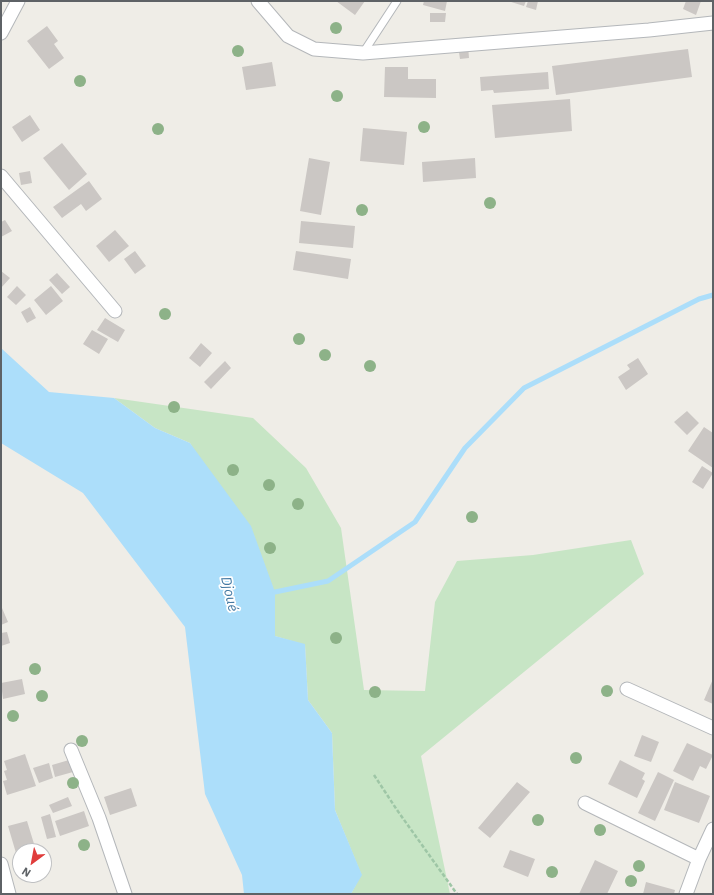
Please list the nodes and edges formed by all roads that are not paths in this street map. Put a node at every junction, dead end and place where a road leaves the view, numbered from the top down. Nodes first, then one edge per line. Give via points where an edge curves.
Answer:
1 (18, 1) edge
2 (258, 1) edge
3 (397, 1) edge
4 (713, 23) edge
5 (1, 33) edge
6 (363, 53) junction
7 (1, 176) edge
8 (115, 311) dead end
9 (627, 689) dead end
10 (713, 728) edge
11 (72, 750) dead end
12 (585, 803) dead end
13 (713, 829) edge
14 (699, 860) junction
15 (1, 864) edge
16 (10, 894) edge
17 (125, 894) edge
18 (686, 894) edge

1 - 5 street
2 - 6 street via 288,36 314,49
3 - 6 lane
4 - 6 street
7 - 8 street
9 - 10 street
11 - 17 street
12 - 14 street
13 - 14 street
14 - 18 street
15 - 16 street

